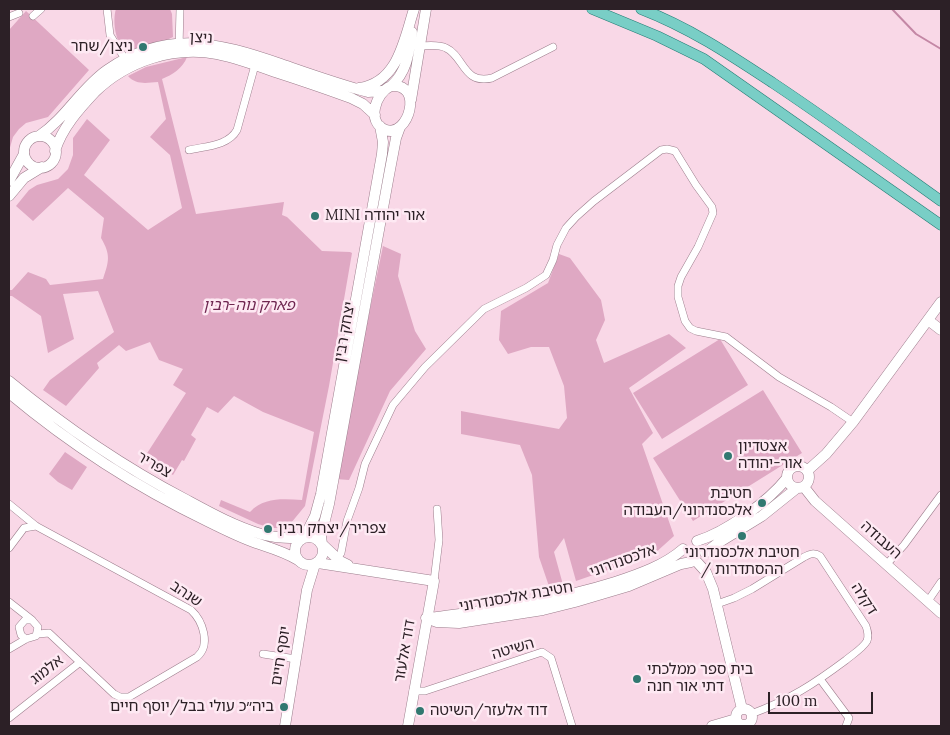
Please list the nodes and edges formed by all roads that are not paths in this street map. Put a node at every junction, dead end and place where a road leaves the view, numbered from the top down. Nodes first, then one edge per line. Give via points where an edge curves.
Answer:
1 (42, 9) edge
2 (107, 9) edge
3 (180, 9) edge
4 (414, 9) edge
5 (426, 9) edge
6 (592, 9) edge
7 (641, 9) edge
8 (19, 12) dead end
9 (33, 16) dead end
10 (9, 17) edge
11 (419, 46) junction
12 (553, 47) dead end
13 (179, 48) junction
14 (125, 59) junction
15 (255, 65) junction
16 (354, 88) junction
17 (387, 89) junction
18 (411, 101) junction
19 (375, 115) junction
20 (380, 126) junction
21 (400, 127) junction
22 (39, 136) junction
23 (189, 150) dead end
24 (56, 151) junction
25 (24, 154) junction
26 (42, 167) junction
27 (9, 181) edge
28 (9, 196) edge
29 (941, 201) edge
30 (941, 225) edge
31 (941, 302) edge
32 (928, 320) junction
33 (941, 330) edge
34 (9, 381) edge
35 (9, 393) edge
36 (854, 422) junction
37 (807, 471) junction
38 (787, 478) junction
39 (801, 488) junction
40 (941, 495) edge
41 (9, 504) edge
42 (437, 509) dead end
43 (36, 526) junction
44 (303, 538) junction
45 (697, 541) junction
46 (322, 544) junction
47 (9, 548) edge
48 (683, 549) junction
49 (699, 558) junction
50 (299, 560) junction
51 (335, 562) junction
52 (316, 563) junction
53 (886, 564) junction
54 (434, 581) junction
55 (941, 582) edge
56 (307, 590) junction
57 (928, 601) junction
58 (11, 604) edge
59 (717, 604) junction
60 (511, 606) joint
61 (941, 612) edge
62 (426, 618) junction
63 (35, 622) junction
64 (21, 624) junction
65 (20, 633) junction
66 (38, 634) junction
67 (26, 638) junction
68 (9, 649) edge
69 (263, 654) dead end
70 (296, 659) junction
71 (79, 663) junction
72 (820, 680) junction
73 (414, 691) junction
74 (747, 712) junction
75 (9, 718) edge
76 (736, 720) junction
77 (285, 726) edge
78 (408, 726) edge
79 (572, 726) edge
80 (712, 726) edge
81 (746, 726) edge
82 (846, 726) edge

1 - 9 street
2 - 14 street via 110,35
3 - 13 street
4 - 16 street via 392,69 374,84
4 - 17 street via 405,69
5 - 11 street
6 - 30 main road via 704,59
7 - 29 main road via 722,50
8 - 10 street
11 - 12 street via 444,47 468,72 485,80
11 - 18 street
13 - 14 street, ניצן via 151,49
13 - 15 street, ניצן via 218,54
13 - 16 street, ניצן via 204,43 234,48
13 - 24 street, ניצן via 141,62 109,80 68,124
14 - 22 street, ניצן via 97,77 58,122
15 - 19 street, ניצן via 351,98
15 - 23 street via 234,135 226,142
16 - 17 street, ניצן via 373,93
17 - 18 street via 396,86 404,89
17 - 19 street via 376,101
18 - 21 street via 407,117
19 - 20 street
20 - 21 street via 391,131
20 - 44 street, יצחק רבין via 382,154 322,494
21 - 46 street, יצחק רבין
22 - 24 street via 50,140
22 - 25 street via 27,143
24 - 26 street via 51,163
25 - 26 street via 30,164
25 - 27 street
26 - 28 street via 24,178
31 - 32 street
32 - 33 street
32 - 36 street
34 - 44 street, צפריר via 86,440 168,490 261,534
35 - 50 street, צפריר via 73,443 140,486 219,527
36 - 37 street
36 - 51 street via 779,377 726,337 696,331 685,321 678,286 713,213 675,151 661,150 576,217 557,245 546,275 484,309 425,367 393,405 365,464
37 - 38 street via 794,467
37 - 39 street via 807,484
38 - 39 street via 791,485
38 - 45 street via 762,504 711,536
39 - 49 street, חטיבת אלכסנדרוני
39 - 53 street, העבודה
40 - 53 street
41 - 43 street
42 - 54 street via 440,540
43 - 47 street via 24,528
43 - 71 street, שנהב via 191,610 203,626 203,646 199,655 130,697 114,694
44 - 46 street via 315,538
44 - 50 street via 295,548
45 - 48 street via 687,543
45 - 49 street via 704,547
46 - 51 street
46 - 52 street via 323,556
48 - 49 street via 686,558
48 - 60 street, אלכסנדרוני via 668,560 626,578 573,594
49 - 59 street
49 - 62 street, חטיבת אלכסנדרוני via 629,586 543,610 459,623
50 - 52 street via 307,565
50 - 56 street, יוסף חיים
51 - 52 street
51 - 54 street
52 - 56 street, יוסף חיים
53 - 57 street, העבודה
54 - 62 street, דוד אלעזר
55 - 57 street
56 - 70 street, יוסף חיים
57 - 61 street, העבודה
58 - 63 street
58 - 64 street
59 - 72 street, דקלה via 752,589 810,554 820,556 866,626 868,639
59 - 74 street
60 - 62 street, חטיבת אלכסנדרוני
62 - 73 street, דוד אלעזר
63 - 64 street via 25,620
63 - 66 street
64 - 65 street
65 - 67 street
65 - 68 street
66 - 67 street
66 - 71 street, שנהב via 49,633
67 - 68 street
69 - 70 street
70 - 77 street, יוסף חיים
71 - 75 street, אלמוג
72 - 74 street, דקלה via 786,700
72 - 82 street via 849,718
73 - 78 street, דוד אלעזר
73 - 79 street, השיטה via 425,691 542,652 551,658
74 - 76 street via 737,713
74 - 81 street via 751,721
76 - 80 street
76 - 81 street

